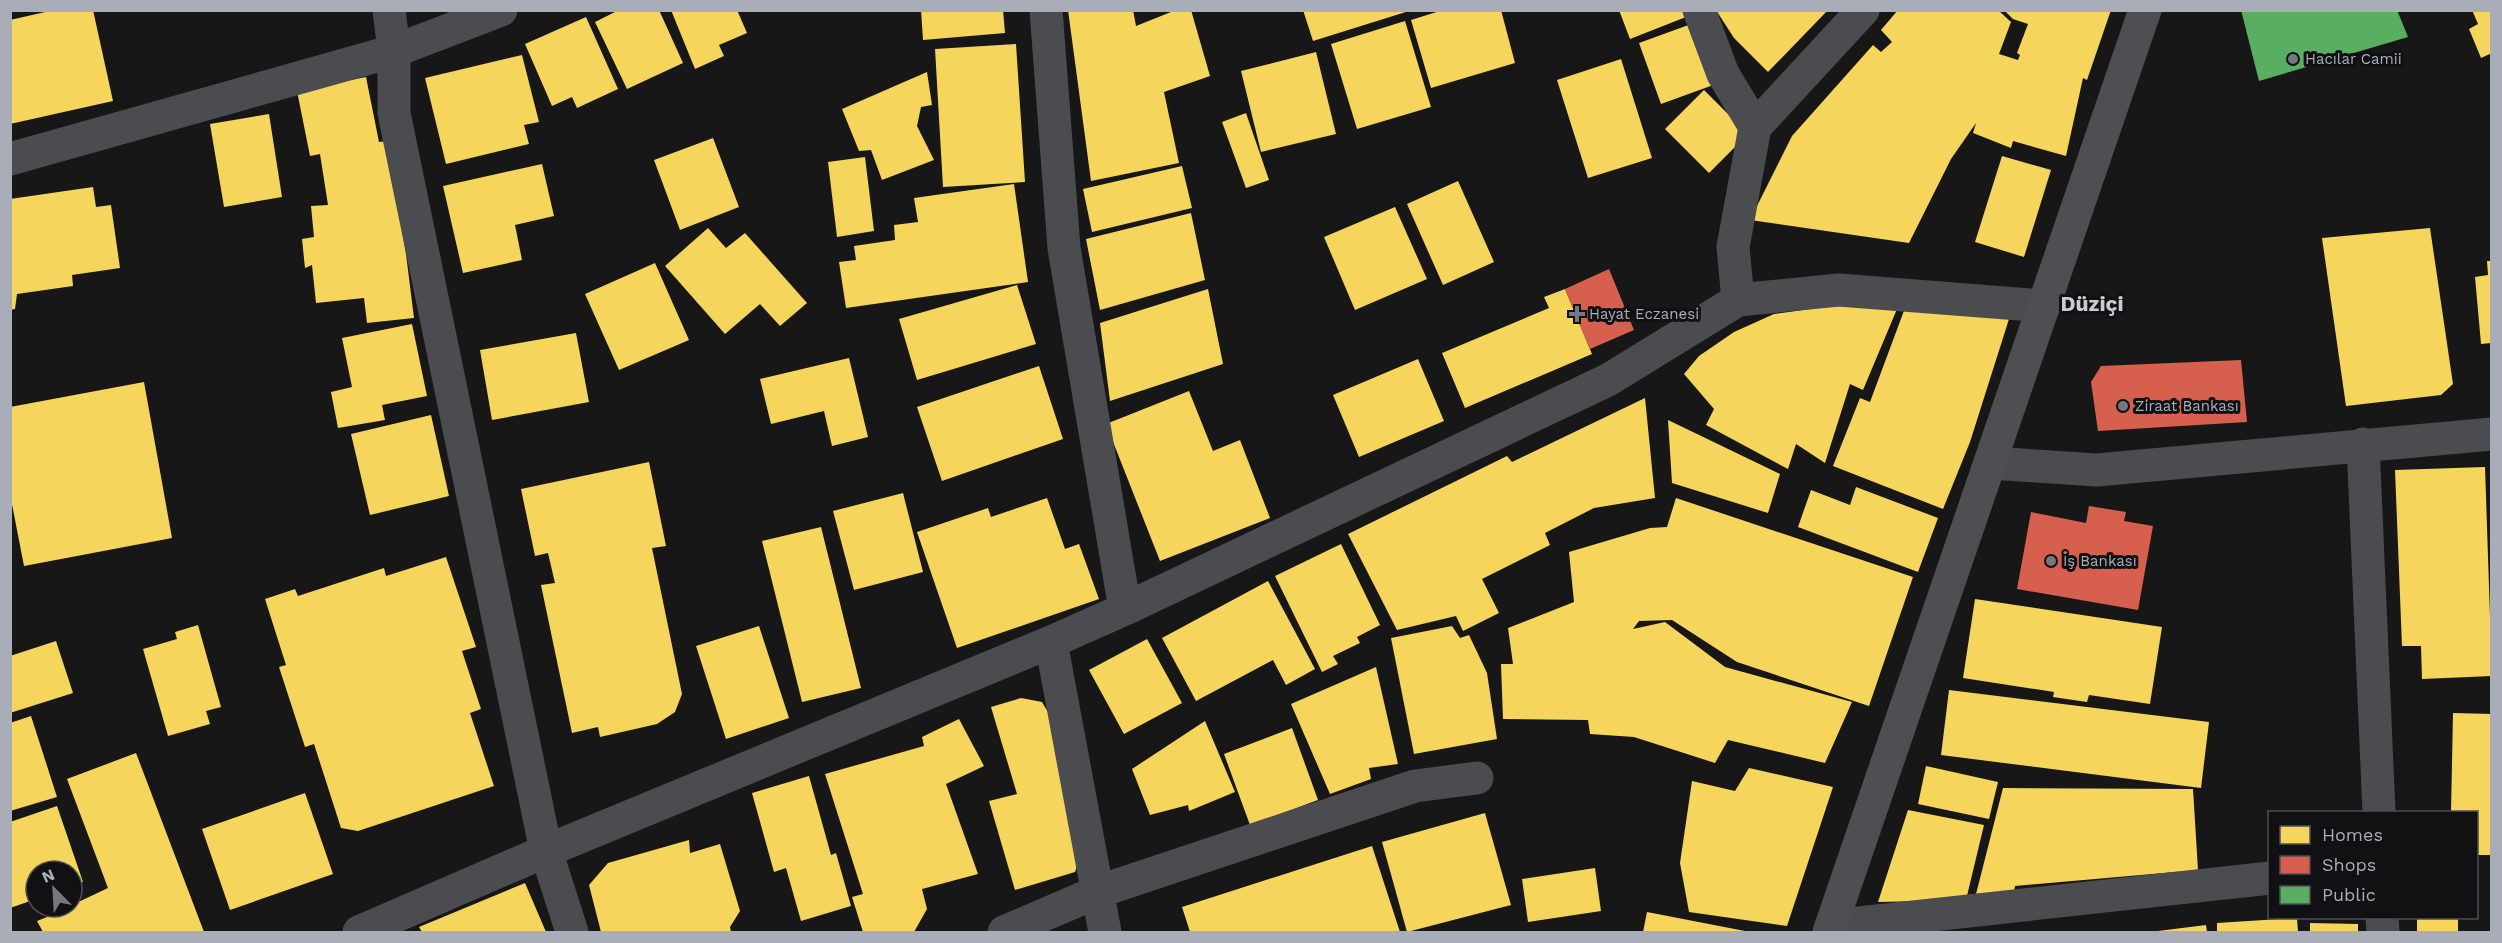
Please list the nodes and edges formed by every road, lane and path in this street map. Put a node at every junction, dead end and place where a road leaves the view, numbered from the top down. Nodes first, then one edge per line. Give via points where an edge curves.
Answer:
1 (389, 10) edge
2 (501, 10) edge
3 (1046, 10) edge
4 (1699, 10) edge
5 (1863, 10) edge
6 (2145, 10) edge
7 (394, 51) junction
8 (1755, 127) junction
9 (10, 159) edge
10 (1738, 300) junction
11 (2044, 306) junction
12 (2492, 434) edge
13 (2363, 444) junction
14 (1991, 463) junction
15 (1125, 609) junction
16 (1051, 642) junction
17 (1477, 778) dead end
18 (2379, 811) edge
19 (546, 851) junction
20 (2268, 878) edge
21 (1097, 892) junction
22 (1830, 929) edge
23 (358, 933) edge
24 (572, 933) edge
25 (1004, 933) edge
26 (1105, 933) edge

1 - 7 street
2 - 7 street
3 - 15 street via 1064,248
4 - 8 street via 1723,74
5 - 8 street
6 - 11 main road
7 - 9 street
7 - 19 street via 394,112
8 - 10 street via 1733,247
10 - 11 street via 1839,290
10 - 15 street via 1608,380
11 - 14 main road
12 - 13 street
13 - 14 street via 2097,470
13 - 18 street
14 - 22 main road
15 - 16 street
16 - 19 street
16 - 21 street
17 - 21 street via 1415,786
19 - 23 street
19 - 24 street
20 - 22 street
21 - 25 street
21 - 26 street

